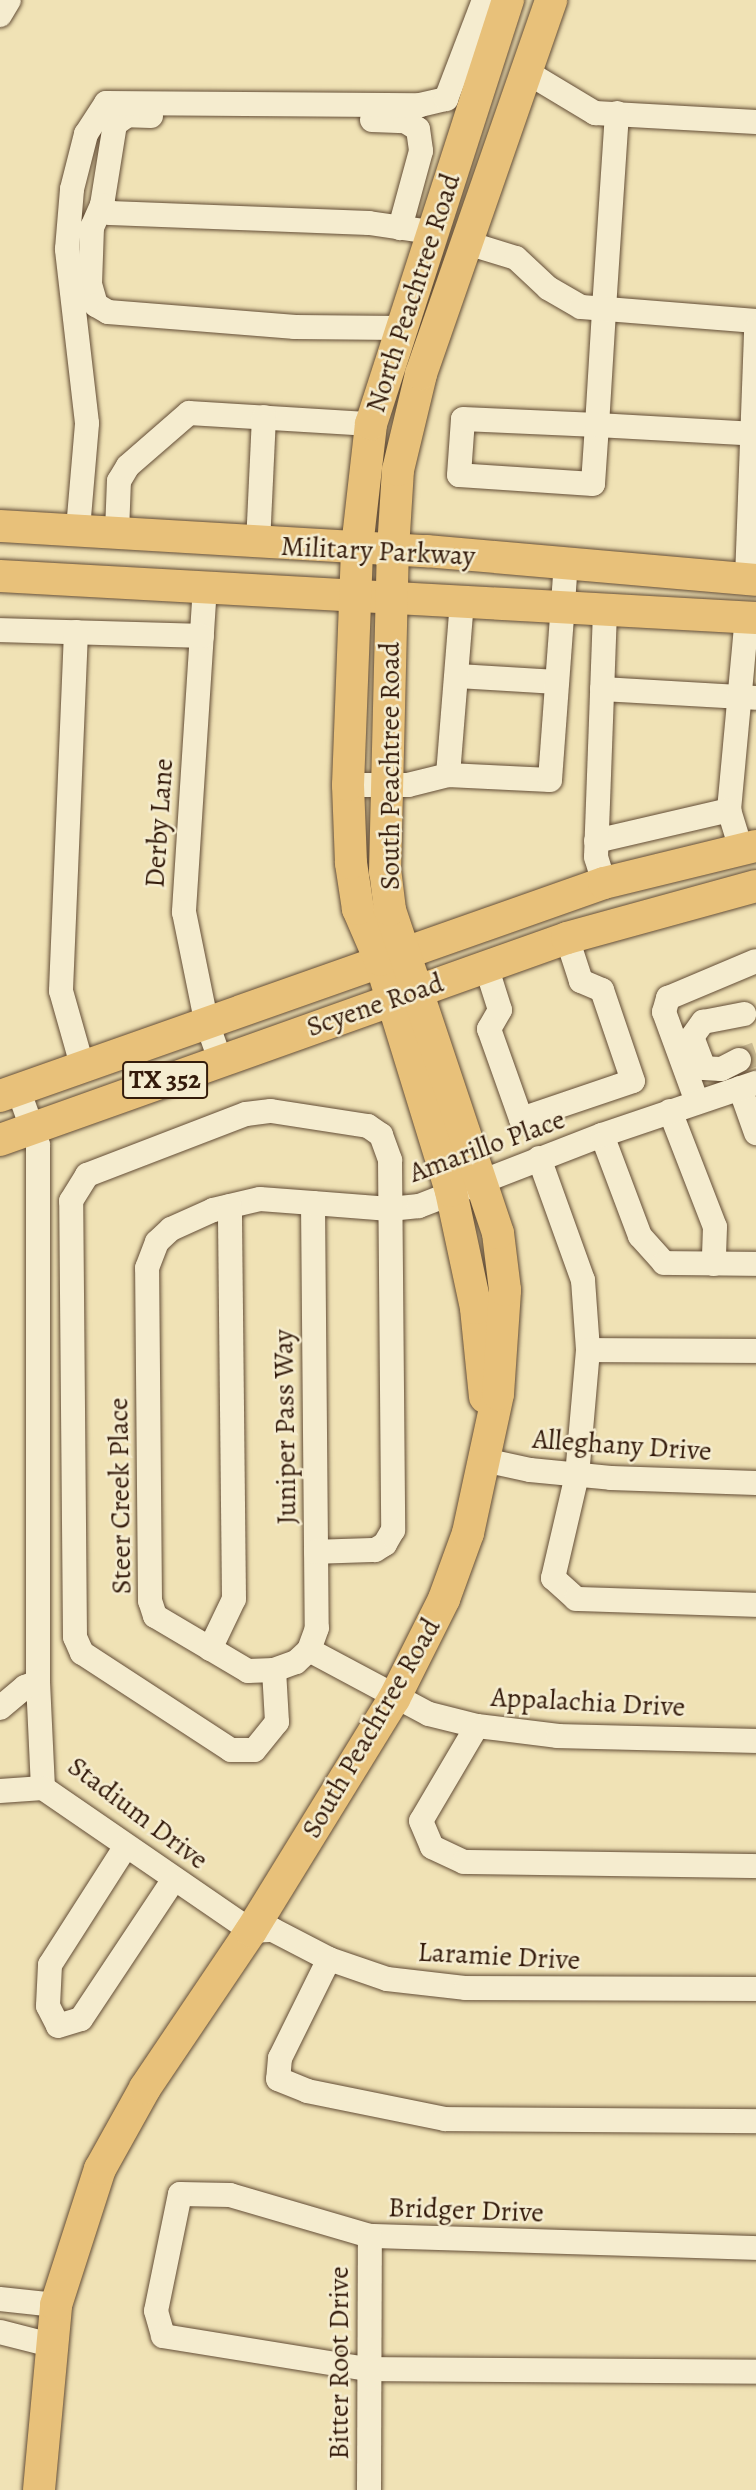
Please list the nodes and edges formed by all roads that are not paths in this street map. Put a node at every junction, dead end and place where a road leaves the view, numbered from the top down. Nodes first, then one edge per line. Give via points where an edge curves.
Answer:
1 (9, 0) edge
2 (484, 0) edge
3 (508, 0) edge
4 (551, 0) edge
5 (0, 15) edge
6 (525, 71) junction
7 (617, 113) junction
8 (756, 122) edge
9 (102, 205) junction
10 (400, 228) junction
11 (431, 232) junction
12 (464, 243) junction
13 (604, 311) junction
14 (756, 321) edge
15 (400, 328) junction
16 (756, 329) edge
17 (264, 418) junction
18 (371, 424) junction
19 (597, 425) junction
20 (754, 434) edge
21 (0, 526) edge
22 (78, 530) junction
23 (117, 532) junction
24 (258, 544) junction
25 (357, 547) junction
26 (393, 549) junction
27 (566, 564) junction
28 (0, 576) edge
29 (752, 580) edge
30 (205, 586) junction
31 (356, 594) junction
32 (392, 596) junction
33 (462, 600) junction
34 (562, 605) junction
35 (605, 607) junction
36 (752, 617) edge
37 (0, 630) edge
38 (76, 632) junction
39 (202, 636) junction
40 (458, 676) junction
41 (557, 682) junction
42 (602, 689) junction
43 (747, 698) edge
44 (448, 775) junction
45 (387, 784) junction
46 (348, 785) junction
47 (729, 810) junction
48 (596, 841) junction
49 (749, 848) edge
50 (604, 883) junction
51 (756, 887) edge
52 (567, 938) junction
53 (393, 955) junction
54 (756, 961) edge
55 (486, 967) junction
56 (404, 995) junction
57 (744, 1014) dead end
58 (206, 1020) junction
59 (220, 1060) junction
60 (739, 1060) tunnel mouth
61 (82, 1065) junction
62 (633, 1081) junction
63 (748, 1085) edge
64 (9, 1092) edge
65 (697, 1102) junction
66 (658, 1115) junction
67 (32, 1128) junction
68 (756, 1133) edge
69 (602, 1135) junction
70 (0, 1140) edge
71 (538, 1158) junction
72 (482, 1179) junction
73 (450, 1191) junction
74 (313, 1203) junction
75 (230, 1206) junction
76 (390, 1209) junction
77 (157, 1242) joint
78 (714, 1264) junction
79 (756, 1264) edge
80 (588, 1350) junction
81 (756, 1351) edge
82 (486, 1452) junction
83 (577, 1475) junction
84 (756, 1483) edge
85 (316, 1552) junction
86 (756, 1605) edge
87 (210, 1649) junction
88 (309, 1650) junction
89 (274, 1670) junction
90 (38, 1682) junction
91 (394, 1699) junction
92 (0, 1709) edge
93 (477, 1726) junction
94 (756, 1741) edge
95 (43, 1788) junction
96 (0, 1791) edge
97 (126, 1846) junction
98 (756, 1866) edge
99 (174, 1879) junction
100 (250, 1931) junction
101 (329, 1958) junction
102 (756, 1989) edge
103 (756, 2121) edge
104 (370, 2236) junction
105 (756, 2248) edge
106 (0, 2299) edge
107 (56, 2305) junction
108 (0, 2332) edge
109 (51, 2345) junction
110 (367, 2369) junction
111 (756, 2372) edge
112 (39, 2490) edge
113 (369, 2490) edge

1 - 5 street
2 - 22 street via 446,99 420,105 106,103 86,134 72,190 67,249 87,423
3 - 11 main road, North Peachtree Road
4 - 6 main road, North Peachtree Road
6 - 7 street via 595,113
6 - 12 main road, North Peachtree Road
7 - 8 street
7 - 13 street
9 - 10 street via 110,213
9 - 10 street via 115,124 128,115 405,121 418,129 422,151
9 - 15 street via 93,227 90,284 96,305 108,312 295,327
10 - 11 street
11 - 12 main road
11 - 15 main road, North Peachtree Road
12 - 13 street via 516,258 548,288 580,307
12 - 26 main road, North Peachtree Road via 408,423 398,470
13 - 14 street
13 - 19 street
15 - 18 main road, North Peachtree Road
16 - 20 street
17 - 18 street
17 - 23 street via 189,413 128,466 119,481
17 - 24 street
18 - 25 main road, North Peachtree Road
19 - 19 street via 463,419 459,475 593,484
19 - 20 street
20 - 29 street
21 - 22 main road, Military Parkway
22 - 23 main road, Military Parkway
23 - 24 main road, Military Parkway
24 - 25 main road, Military Parkway
25 - 26 main road, Military Parkway
25 - 31 main road, North Peachtree Road
26 - 27 main road, Military Parkway
26 - 32 main road, South Peachtree Road
27 - 29 main road, Military Parkway
27 - 34 street
28 - 30 main road, Military Parkway
29 - 36 main road
30 - 31 main road, Military Parkway
30 - 39 street, Derby Lane
31 - 32 main road, Military Parkway
31 - 46 main road, South Peachtree Road
32 - 33 main road, Military Parkway
32 - 45 main road, South Peachtree Road
33 - 34 main road, Military Parkway
33 - 40 street
34 - 35 main road, Military Parkway
34 - 41 street
35 - 36 main road, Military Parkway
35 - 42 street
36 - 43 street
37 - 38 street
38 - 39 street
38 - 61 street via 61,991
39 - 58 street, Derby Lane via 184,912
40 - 41 street
40 - 44 street
41 - 44 street via 550,780
42 - 43 street
42 - 48 street
43 - 47 street
44 - 45 street via 408,785
45 - 46 street
45 - 53 main road, South Peachtree Road via 385,872
46 - 53 main road, South Peachtree Road via 358,909
47 - 48 street
47 - 49 street
48 - 50 street
49 - 50 main road, Scyene Road / TX 352
50 - 53 main road, Scyene Road / TX 352
51 - 52 main road, Scyene Road / TX 352
52 - 55 main road, Scyene Road / TX 352
52 - 62 street via 581,981 602,990
53 - 56 main road, South Peachtree Road
53 - 58 main road, Scyene Road / TX 352
54 - 65 street via 668,998 664,1012
55 - 56 main road, Scyene Road / TX 352
55 - 62 street via 500,1010 489,1029 522,1119
56 - 59 main road, Scyene Road / TX 352
56 - 72 main road, South Peachtree Road
56 - 73 main road
57 - 60 street via 704,1022 692,1037 704,1068 721,1069
58 - 59 street, Derby Lane
58 - 61 main road, Scyene Road / TX 352
59 - 67 main road, Scyene Road / TX 352
61 - 64 main road, Scyene Road / TX 352
62 - 66 street
63 - 65 street, Amarillo Place
63 - 68 street
64 - 67 street, Stadium Drive
65 - 66 street, Amarillo Place
66 - 69 street, Amarillo Place
66 - 78 street via 715,1227
67 - 70 main road, Scyene Road / TX 352
67 - 90 street, Stadium Drive via 37,1145
69 - 71 street, Amarillo Place
69 - 78 street via 648,1249 664,1263
71 - 72 street, Amarillo Place
71 - 80 street via 583,1280
72 - 73 street, Amarillo Place
72 - 82 main road, South Peachtree Road via 498,1233 505,1290 505,1350
73 - 76 street, Amarillo Place via 419,1206
73 - 82 main road via 476,1308
74 - 75 street, Amarillo Place via 260,1199
74 - 76 street, Amarillo Place
74 - 85 street, Juniper Pass Way
75 - 77 street, Amarillo Place via 171,1229
75 - 87 street via 234,1599
76 - 85 street via 393,1530 375,1550
76 - 89 street via 390,1160 381,1135 368,1126 271,1111 246,1114 87,1175 71,1201 75,1637 82,1653 231,1750 254,1750 278,1722
77 - 87 street, Steer Creek Place via 148,1268 150,1601 155,1616
78 - 79 street
80 - 81 street
80 - 83 street
82 - 83 street, Alleghany Drive
82 - 91 main road, South Peachtree Road via 468,1533 444,1599
83 - 84 street, Alleghany Drive
83 - 86 street via 552,1577 576,1599
85 - 88 street, Juniper Pass Way via 317,1628
87 - 89 street, Steer Creek Place via 248,1671
88 - 89 street via 296,1662
88 - 91 street, Appalachia Drive
90 - 92 street via 25,1686
90 - 95 street, Stadium Drive
91 - 93 street, Appalachia Drive
91 - 100 main road, South Peachtree Road
93 - 94 street, Appalachia Drive via 558,1736
93 - 98 street via 421,1821 432,1847 464,1862
95 - 96 street
95 - 97 street, Stadium Drive
97 - 99 street, Stadium Drive
97 - 99 street via 50,1965 48,2006 58,2026 80,2019
99 - 100 street, Stadium Drive
100 - 101 street, Laramie Drive via 273,1930
100 - 107 main road, South Peachtree Road via 172,2046 100,2169 73,2241
101 - 102 street, Laramie Drive via 387,1979 466,1988
101 - 103 street via 280,2058 278,2079 307,2091 445,2119
104 - 105 street, Bridger Drive
104 - 110 street, Bitter Root Drive
104 - 110 street, Bridger Drive via 230,2195 180,2194 156,2311 163,2336
106 - 107 street
107 - 109 main road, South Peachtree Road
108 - 109 street
109 - 112 main road, South Peachtree Road
110 - 111 street
110 - 113 street, Bitter Root Drive

